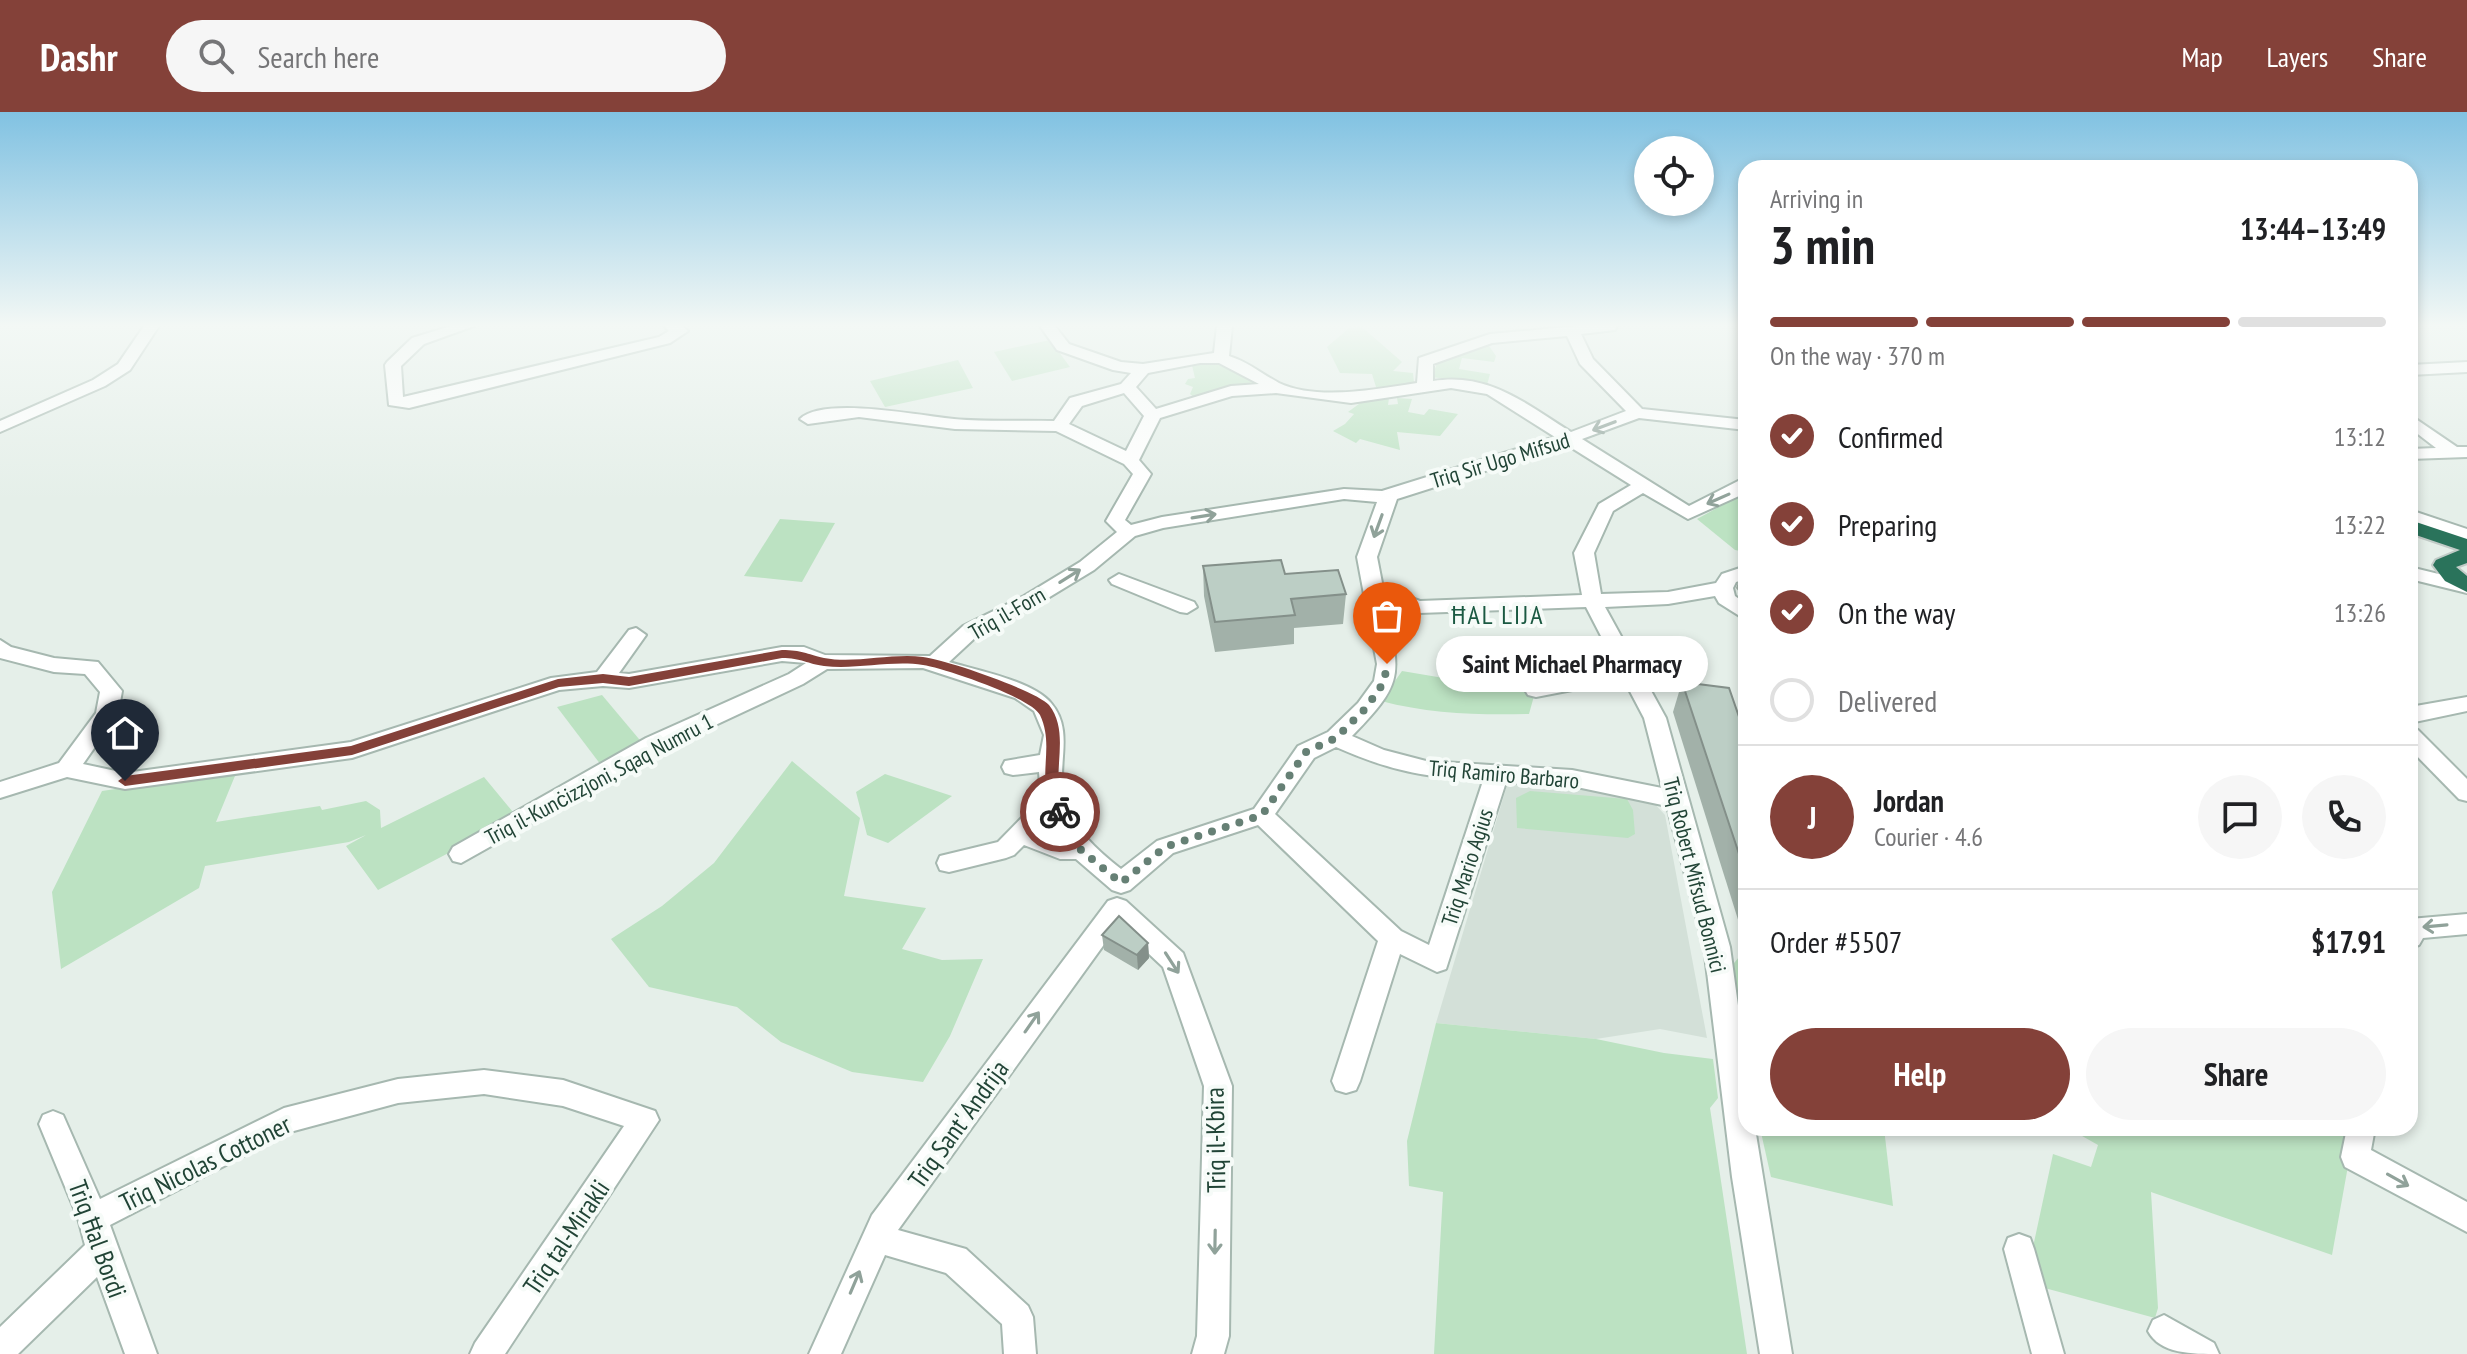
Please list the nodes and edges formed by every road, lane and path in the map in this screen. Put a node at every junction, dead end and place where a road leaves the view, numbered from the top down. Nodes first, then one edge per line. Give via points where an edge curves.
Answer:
1 (97, 384) edge
2 (394, 384) edge
3 (486, 384) edge
4 (1130, 384) edge
5 (1270, 384) edge
6 (1425, 384) edge
7 (1445, 384) edge
8 (1457, 384) edge
9 (1609, 384) edge
10 (1127, 387) junction
11 (1425, 387) junction
12 (1276, 388) junction
13 (1637, 413) junction
14 (1153, 415) junction
15 (808, 419) dead end
16 (1738, 424) edge
17 (2418, 425) edge
18 (1059, 426) junction
19 (0, 427) edge
20 (1570, 438) junction
21 (2460, 452) edge
22 (2418, 454) edge
23 (1130, 460) junction
24 (1643, 485) junction
25 (1738, 488) edge
26 (1389, 495) junction
27 (2418, 524) edge
28 (1128, 532) junction
29 (2467, 540) edge
30 (2418, 543) edge
31 (2452, 561) edge
32 (2418, 569) edge
33 (2418, 573) edge
34 (1738, 575) edge
35 (1119, 580) dead end
36 (2467, 586) edge
37 (1374, 592) junction
38 (1593, 602) junction
39 (1734, 603) edge
40 (1187, 607) dead end
41 (1419, 607) junction
42 (1382, 627) junction
43 (636, 635) dead end
44 (0, 647) edge
45 (823, 662) junction
46 (935, 663) junction
47 (1628, 672) junction
48 (603, 679) junction
49 (1536, 690) dead end
50 (2467, 704) edge
51 (2418, 713) edge
52 (1336, 738) junction
53 (2418, 744) edge
54 (1050, 762) junction
55 (1013, 767) dead end
56 (67, 769) junction
57 (1497, 774) junction
58 (0, 790) edge
59 (2467, 793) edge
60 (1676, 799) junction
61 (1053, 800) junction
62 (1262, 815) junction
63 (1020, 834) junction
64 (1081, 850) junction
65 (461, 854) dead end
66 (949, 863) dead end
67 (1119, 896) junction
68 (2467, 924) edge
69 (2418, 928) edge
70 (1392, 938) junction
71 (1346, 1081) dead end
72 (1738, 1108) edge
73 (645, 1120) joint
74 (53, 1124) dead end
75 (1742, 1136) edge
76 (2359, 1136) edge
77 (93, 1218) junction
78 (2467, 1218) edge
79 (875, 1238) junction
80 (2019, 1249) dead end
81 (102, 1250) junction
82 (2164, 1331) dead end
83 (0, 1349) edge
84 (141, 1354) edge
85 (486, 1354) edge
86 (825, 1354) edge
87 (1020, 1354) edge
88 (1208, 1354) edge
89 (1776, 1354) edge
90 (2048, 1354) edge
91 (2203, 1354) edge

1 - 19 street
2 - 3 street via 395,401 409,403
4 - 10 street
5 - 12 street
6 - 11 street
7 - 11 street
8 - 20 street via 1492,390
9 - 13 street
10 - 14 street
10 - 18 street via 1076,402
11 - 12 street via 1351,398
12 - 14 street via 1231,391
13 - 16 street, Triq Sir Ugo Mifsud
13 -> 20 street, Triq Sir Ugo Mifsud
14 - 23 street
15 - 18 street via 859,412 955,424
17 - 21 street
18 - 23 street
20 - 24 street
20 - 26 street, Triq Sir Ugo Mifsud
21 - 22 street
23 - 28 street via 1142,474 1115,521
25 -> 24 street via 1688,513
24 - 38 street, Triq Robert Mifsud Bonnici via 1605,508 1584,553
28 -> 26 street, Triq il-Forn via 1344,494
26 -> 37 street via 1367,557
27 - 29 highway
46 -> 28 street, Triq il-Forn via 970,631 1087,566
30 - 31 highway
31 - 32 street
31 - 36 highway via 2452,576
33 - 36 street
34 - 39 street via 1729,578
35 - 40 street
37 - 41 street
37 - 42 street
38 - 39 street via 1668,598
38 - 41 street
38 - 47 street, Triq Robert Mifsud Bonnici
41 - 42 street
42 - 52 street via 1384,682
43 - 48 street
44 - 56 street via 54,665 91,667 111,691 107,714
45 - 46 street
45 - 48 street via 804,654 782,654 629,681
45 - 65 street, Triq il-Kunċizzjoni, Sqaq Numru 1 via 654,744
46 - 54 street, Triq il-Forn via 1023,693 1043,707 1055,734
47 - 49 street
47 - 60 street, Triq Robert Mifsud Bonnici via 1655,718
48 - 56 street via 558,683 352,750 125,781
50 - 51 street
52 - 57 street, Triq Ramiro Barbaro via 1426,769
52 - 62 street via 1306,752
53 - 59 street
54 - 55 street
54 - 61 street, Triq il-Forn
56 - 58 street
57 - 60 street, Triq Ramiro Barbaro via 1572,778
57 - 70 street, Triq Mario Agius via 1437,961
60 - 72 street, Triq Robert Mifsud Bonnici via 1717,947
61 - 63 street
61 - 64 street, Triq il-Forn
62 - 67 street via 1165,847
62 - 70 street
63 - 64 street via 1060,850
63 - 66 street via 1006,849
64 - 67 street, Triq il-Forn
79 -> 67 street, Triq Sant' Andrija
67 -> 88 street, Triq il-Kbira via 1174,961 1218,1086 1213,1336
68 -> 69 street
70 - 71 street
73 - 77 street, Triq Nicolas Cottoner via 563,1093 484,1082 398,1091 284,1121
73 - 85 street, Triq tal-Mirakli
74 - 77 street, Triq Ħal Bordi
75 - 89 street, Triq Robert Mifsud Bonnici
76 -> 78 street via 2355,1157
77 - 81 street, Triq Ħal Bordi
86 -> 79 street, Triq Sant' Andrija
79 - 87 street via 955,1260 1017,1317
80 - 90 street
81 - 83 street
81 - 84 street, Triq Ħal Bordi
82 - 91 street

